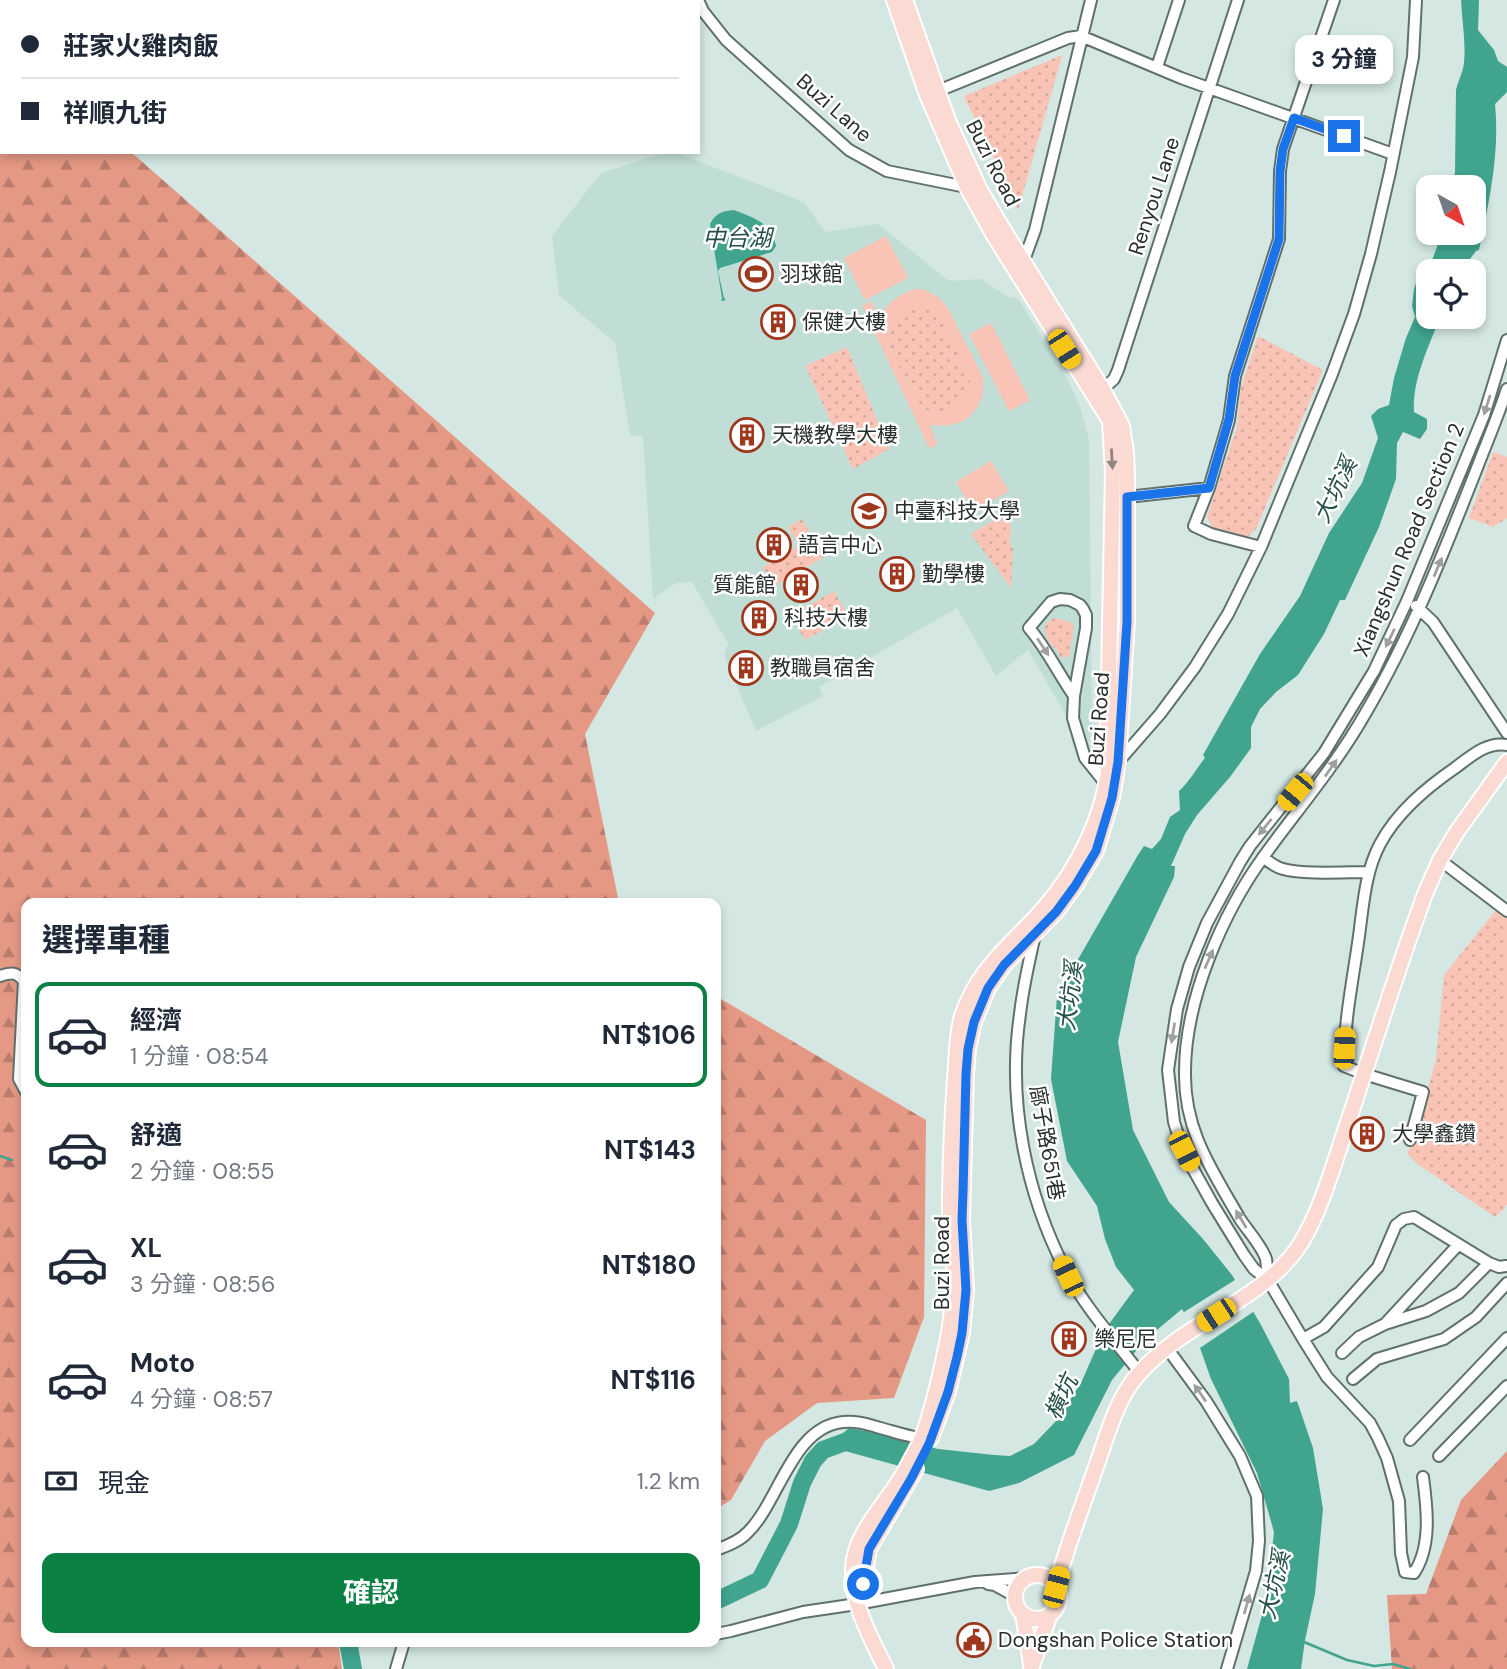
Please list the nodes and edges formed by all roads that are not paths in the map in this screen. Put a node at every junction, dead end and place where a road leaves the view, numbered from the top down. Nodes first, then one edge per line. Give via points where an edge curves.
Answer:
1 (894, 0) edge
2 (905, 0) edge
3 (1091, 0) edge
4 (1179, 0) edge
5 (1238, 0) edge
6 (1334, 0) edge
7 (1416, 0) edge
8 (700, 4) edge
9 (1081, 36) junction
10 (1157, 67) junction
11 (1210, 89) junction
12 (932, 94) junction
13 (1294, 118) junction
14 (1394, 154) junction
15 (973, 188) junction
16 (1023, 263) junction
17 (1507, 340) edge
18 (1507, 389) edge
19 (1098, 393) junction
20 (1209, 488) junction
21 (1127, 497) junction
22 (1261, 547) junction
23 (1407, 601) junction
24 (1420, 608) junction
25 (1074, 696) junction
26 (1507, 733) edge
27 (1507, 745) edge
28 (1114, 761) junction
29 (1507, 762) edge
30 (1110, 783) junction
31 (1263, 857) junction
32 (1440, 860) junction
33 (1368, 872) junction
34 (1507, 911) edge
35 (1035, 934) junction
36 (0, 976) edge
37 (21, 978) edge
38 (21, 1040) edge
39 (1364, 1074) junction
40 (21, 1083) edge
41 (1410, 1140) dead end
42 (1458, 1245) junction
43 (1489, 1263) junction
44 (1507, 1265) edge
45 (1268, 1280) junction
46 (1507, 1283) edge
47 (1385, 1324) junction
48 (1507, 1338) edge
49 (1303, 1339) junction
50 (1167, 1348) junction
51 (1342, 1353) dead end
52 (1136, 1368) junction
53 (1353, 1379) dead end
54 (1507, 1386) edge
55 (1410, 1440) dead end
56 (925, 1441) junction
57 (1439, 1456) dead end
58 (1423, 1477) dead end
59 (721, 1548) edge
60 (1066, 1550) junction
61 (1031, 1576) junction
62 (975, 1582) junction
63 (1056, 1587) junction
64 (1015, 1596) junction
65 (857, 1604) junction
66 (1023, 1614) junction
67 (1050, 1614) junction
68 (721, 1633) edge
69 (403, 1647) edge
70 (396, 1669) edge
71 (886, 1669) edge
72 (1031, 1669) edge
73 (1227, 1669) edge

1 - 12 main road, Buzi Road
2 - 12 main road, Buzi Road
3 - 9 street
4 - 10 street
5 - 11 street, Renyou Lane
6 - 13 street
7 - 14 street via 1413,57
8 - 15 street, Buzi Lane via 726,40 849,150 887,171
9 - 10 street
9 - 12 street
9 - 16 street
10 - 11 street
11 - 13 street
11 - 19 street, Renyou Lane via 1118,370
12 - 15 main road, Buzi Road via 949,123
13 - 14 street
13 - 20 street via 1280,171 1279,239 1235,376 1229,419
14 - 22 street via 1353,314
15 - 16 main road, Buzi Road
15 - 19 main road, Buzi Road via 993,234
16 - 19 main road, Buzi Road
17 -> 23 street, Xiangshun Road Section 2 via 1484,415
24 -> 18 street, Xiangshun Road Section 2
19 - 21 main road, Buzi Road via 1122,426
19 -> 28 main road, Buzi Road via 1110,421 1113,472 1108,729
20 - 21 street
20 - 22 street via 1194,526
21 - 28 main road, Buzi Road via 1127,622
22 - 28 street via 1195,667 1160,714
23 - 24 street
23 -> 45 street, Xiangshun Road Section 2 via 1374,671 1324,753 1240,862 1207,923 1177,1009 1168,1070 1181,1144 1244,1255
24 - 26 street
31 -> 24 street, Xiangshun Road Section 2 via 1336,761
25 -> 25 street via 1086,615 1080,605 1060,599 1051,602 1029,628
25 - 30 street via 1073,718 1085,758
27 - 33 street via 1493,744 1428,787 1399,816 1380,843
28 - 30 main road, Buzi Road
29 - 32 main road
30 - 35 main road, Buzi Road via 1096,851 1056,912
30 - 56 main road, Buzi Road via 1079,860 1044,908 986,970 962,1016 956,1041 951,1164 954,1268 950,1331
31 - 33 street via 1274,866 1304,872
45 -> 31 street, Xiangshun Road Section 2 via 1265,1256 1198,1144 1189,1115 1185,1072 1191,1015 1205,969
32 - 34 street
32 - 39 main road via 1424,894
33 - 39 street via 1344,1048 1344,1066
35 - 52 street, 廍子路651巷 via 1019,1015 1016,1075 1019,1121 1036,1201 1068,1276
35 - 56 main road, Buzi Road via 988,988 968,1049 962,1333 948,1392
36 - 37 street via 10,972
38 - 40 street
39 - 41 street via 1423,1092
39 - 45 main road via 1311,1222 1291,1257
42 - 43 street
42 - 47 street
42 - 49 street via 1414,1217 1404,1219 1396,1225 1378,1267 1324,1327
43 - 44 street
43 - 47 street via 1459,1293 1426,1311
45 - 49 street
45 - 50 main road
46 - 53 street via 1476,1317 1444,1339 1377,1359
47 - 51 street via 1359,1337
48 - 55 street
49 - 58 street via 1327,1377 1370,1423 1387,1458 1399,1501 1405,1572 1414,1573 1421,1562 1428,1517
50 - 52 main road
73 -> 50 street via 1256,1571 1256,1496 1240,1456
52 - 60 main road via 1112,1420
54 - 57 street
56 - 59 street via 858,1422 829,1425 804,1444 748,1532
56 - 65 main road via 869,1549
60 - 61 main road
60 - 63 main road
61 - 62 street
61 - 63 main road via 1049,1579
61 - 64 main road
62 - 64 street via 995,1585
62 - 65 street
63 - 67 main road via 1058,1604
64 - 66 main road
65 - 68 street
65 - 71 main road
66 - 67 main road via 1037,1619
66 - 72 main road
67 - 72 main road
69 - 70 street

